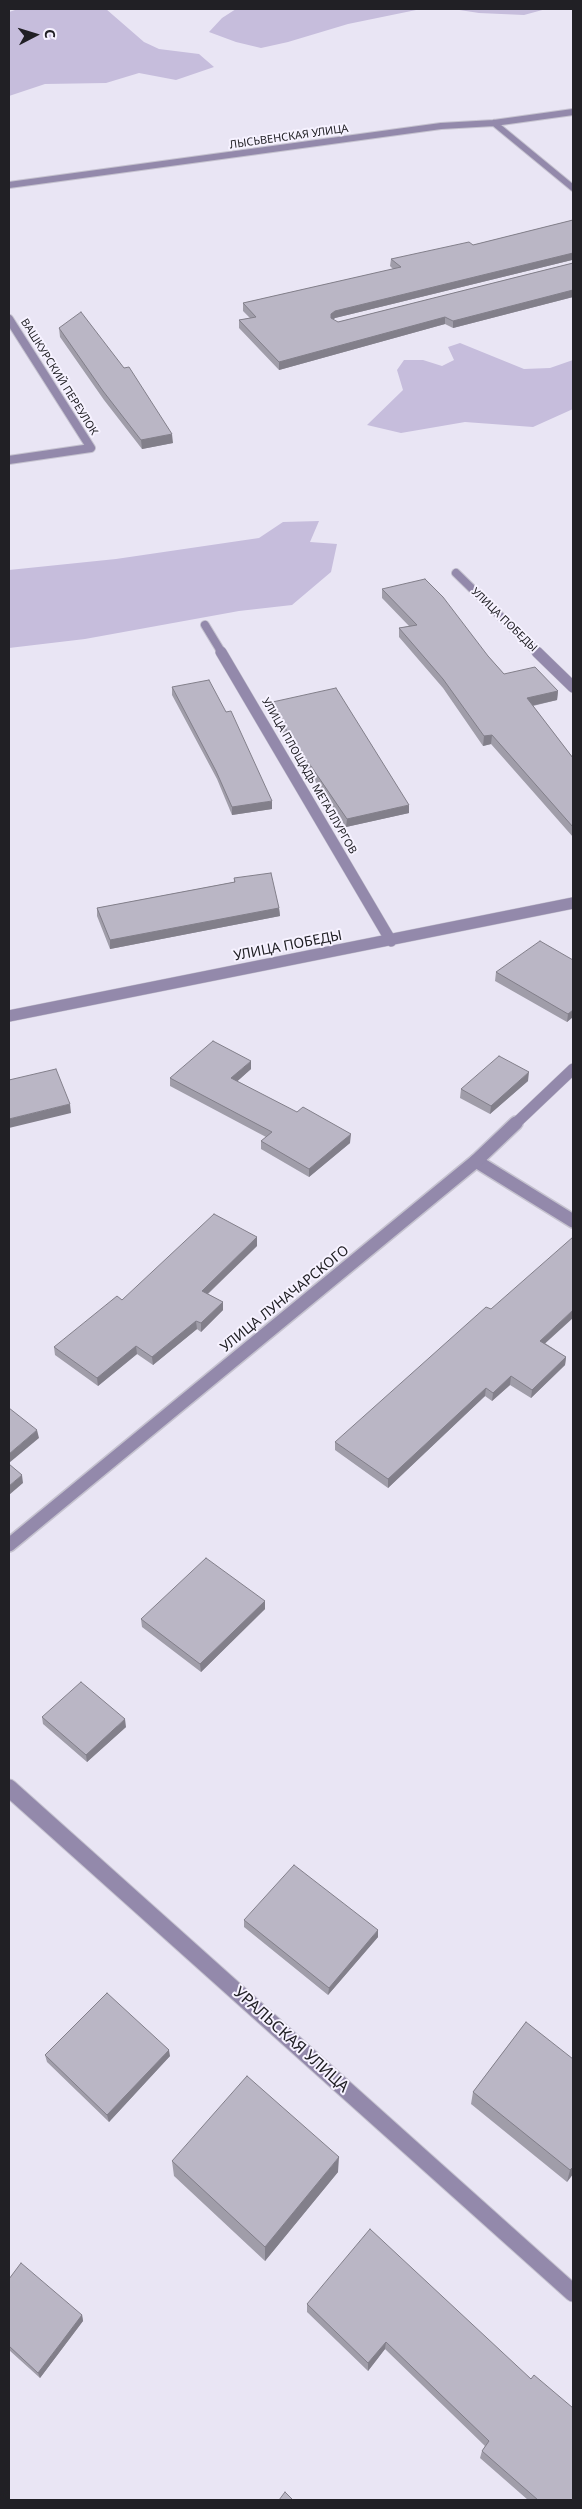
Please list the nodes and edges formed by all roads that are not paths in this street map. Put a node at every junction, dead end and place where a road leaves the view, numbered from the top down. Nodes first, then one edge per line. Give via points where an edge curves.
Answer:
1 (573, 112) edge
2 (494, 123) junction
3 (9, 185) edge
4 (573, 188) edge
5 (9, 319) edge
6 (9, 460) edge
7 (456, 573) dead end
8 (206, 624) dead end
9 (573, 687) edge
10 (573, 903) edge
11 (391, 941) junction
12 (9, 1016) edge
13 (573, 1069) edge
14 (476, 1161) junction
15 (573, 1221) edge
16 (9, 1545) edge
17 (9, 1788) edge
18 (573, 2293) edge

1 - 2 street, ЛЫСЬВЕНСКАЯ УЛИЦА
2 - 3 street, ЛЫСЬВЕНСКАЯ УЛИЦА via 441,126
2 - 4 street
5 - 6 street, ВАШКУРСКИЙ ПЕРЕУЛОК via 91,448
7 - 9 street, УЛИЦА ПОБЕДЫ
8 - 11 street, УЛИЦА ПЛОЩАДЬ МЕТАЛЛУРГОВ
10 - 11 street, УЛИЦА ПОБЕДЫ
11 - 12 street, УЛИЦА ПОБЕДЫ
13 - 14 street, УЛИЦА ЛУНАЧАРСКОГО
14 - 15 street
14 - 16 street, УЛИЦА ЛУНАЧАРСКОГО
17 - 18 street, УРАЛЬСКАЯ УЛИЦА

